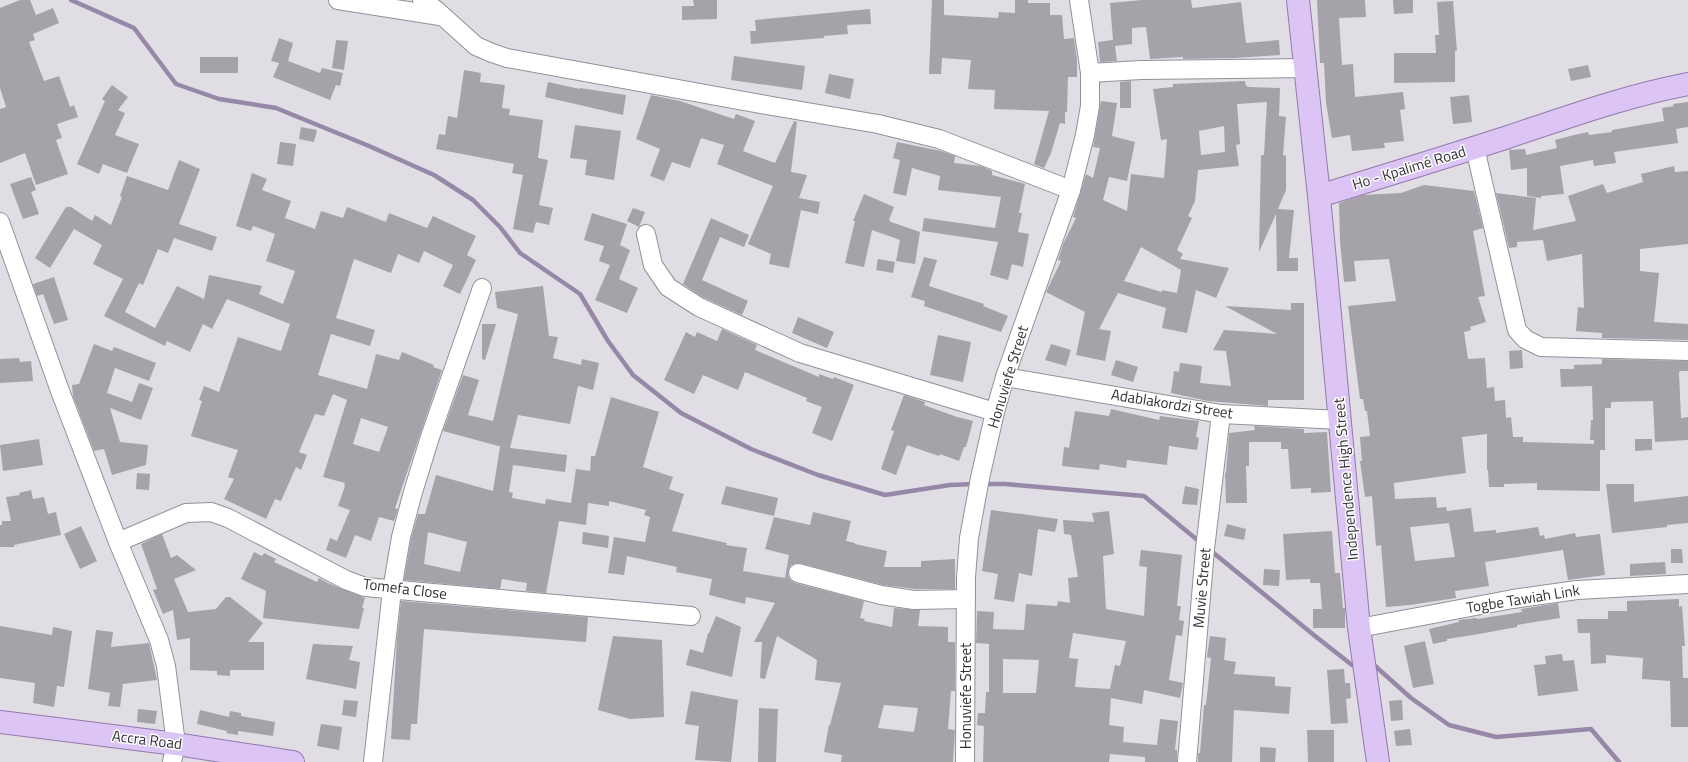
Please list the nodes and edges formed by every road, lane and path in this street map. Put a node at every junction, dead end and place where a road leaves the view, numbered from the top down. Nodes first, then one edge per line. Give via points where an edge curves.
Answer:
1 (338, 0) edge
2 (1078, 0) edge
3 (1298, 0) edge
4 (398, 5) edge
5 (434, 6) edge
6 (1305, 68) junction
7 (1090, 73) junction
8 (1688, 84) edge
9 (1476, 148) junction
10 (1071, 190) junction
11 (1319, 196) junction
12 (0, 222) edge
13 (646, 234) dead end
14 (482, 288) dead end
15 (1688, 351) edge
16 (1005, 377) junction
17 (995, 412) junction
18 (1221, 414) junction
19 (1340, 420) junction
20 (118, 542) junction
21 (798, 573) dead end
22 (1688, 584) edge
23 (392, 590) junction
24 (966, 599) junction
25 (691, 616) dead end
26 (1359, 628) junction
27 (0, 722) edge
28 (174, 753) edge
29 (293, 762) edge
30 (373, 762) edge
31 (965, 762) edge
32 (1187, 762) edge
33 (1378, 762) edge

1 - 4 street
2 - 7 street, Honuviefe Street
3 - 6 main road
4 - 5 street
5 - 10 street via 476,46 499,56 878,124 939,139
6 - 7 street
6 - 11 main road
7 - 10 street, Honuviefe Street via 1090,106
8 - 9 main road, Ho - Kpalimé Road via 1605,105
9 - 11 main road, Ho - Kpalimé Road
9 - 15 street via 1517,330 1526,339 1541,347
10 - 16 street, Honuviefe Street
11 - 19 main road, Independence High Street
12 - 20 street via 60,391
13 - 17 street via 653,265 668,287 699,307 800,353
14 - 23 street via 413,492 401,537
16 - 17 street, Honuviefe Street
16 - 18 street, Adablakordzi Street
17 - 24 street, Honuviefe Street via 978,484 969,538
18 - 19 street, Adablakordzi Street
18 - 32 street, Muvie Street via 1206,544
19 - 26 main road, Independence High Street
20 - 23 street, Tomefa Close via 186,513 211,512 228,518 346,580 365,587
20 - 28 street via 159,640 164,659
21 - 24 street via 839,585 914,600
22 - 26 street, Togbe Tawiah Link via 1578,590 1514,599
23 - 25 street, Tomefa Close
23 - 30 street
24 - 31 street, Honuviefe Street
26 - 33 main road, Independence High Street
27 - 28 main road, Accra Road
28 - 29 main road, Accra Road

